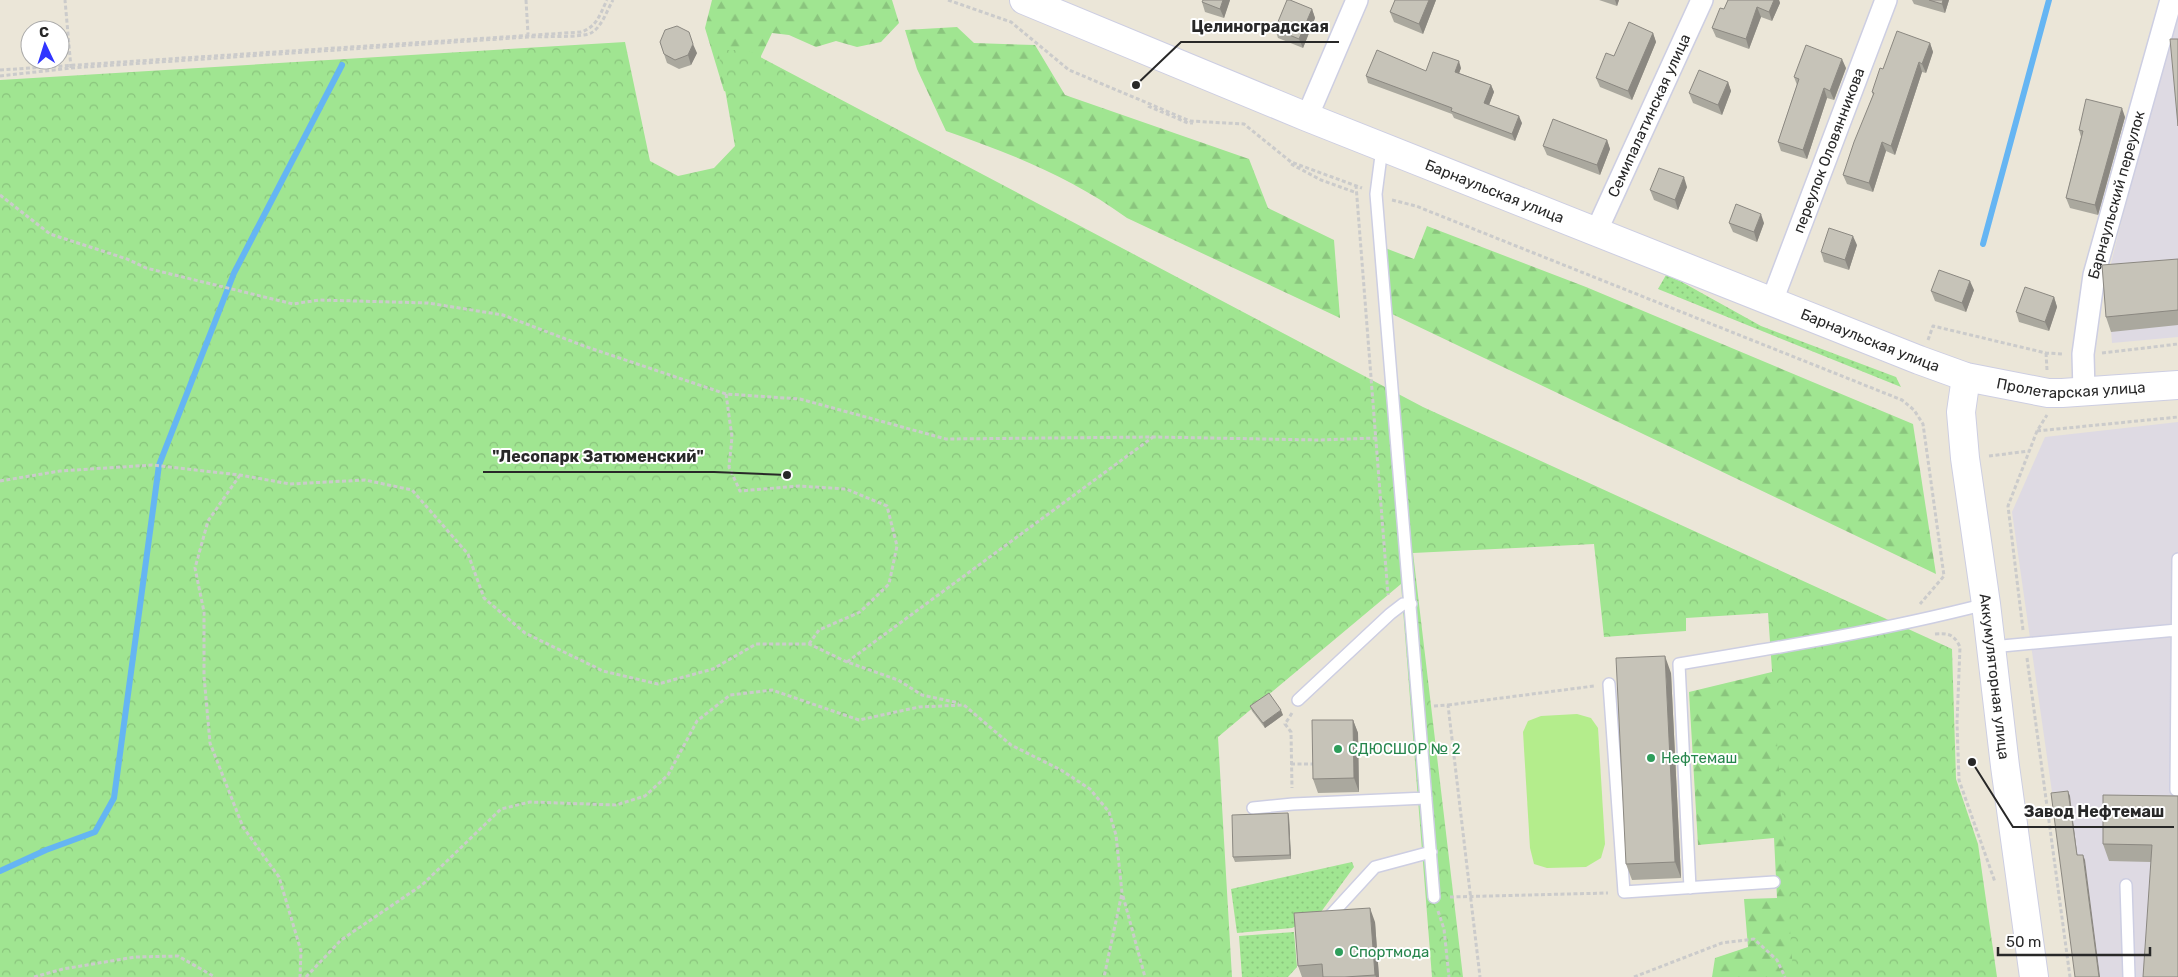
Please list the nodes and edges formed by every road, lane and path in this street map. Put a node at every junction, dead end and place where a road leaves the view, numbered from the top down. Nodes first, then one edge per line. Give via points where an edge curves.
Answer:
1 (65, 0) edge
2 (526, 0) edge
3 (607, 0) edge
4 (612, 0) edge
5 (943, 0) edge
6 (948, 0) edge
7 (1024, 0) edge
8 (1357, 0) edge
9 (1702, 0) edge
10 (1886, 0) edge
11 (2171, 0) edge
12 (67, 20) edge
13 (528, 35) junction
14 (70, 66) edge
15 (20, 69) edge
16 (0, 70) edge
17 (42, 70) edge
18 (0, 76) edge
19 (1307, 117) junction
20 (1382, 146) junction
21 (1356, 184) junction
22 (1364, 188) dead end
23 (1357, 193) junction
24 (0, 195) edge
25 (1392, 200) dead end
26 (1596, 232) junction
27 (1772, 301) junction
28 (2178, 344) edge
29 (1926, 346) dead end
30 (2046, 353) junction
31 (2101, 353) dead end
32 (2067, 355) dead end
33 (2047, 374) dead end
34 (1966, 377) junction
35 (2178, 385) edge
36 (2084, 392) junction
37 (726, 394) junction
38 (2049, 412) dead end
39 (2178, 417) edge
40 (2037, 431) junction
41 (1154, 437) junction
42 (1377, 438) junction
43 (2029, 451) junction
44 (1983, 456) dead end
45 (240, 475) junction
46 (0, 481) edge
47 (2178, 559) edge
48 (1411, 604) junction
49 (1920, 604) dead end
50 (1986, 604) junction
51 (1390, 614) junction
52 (2177, 630) edge
53 (1933, 634) dead end
54 (2025, 643) junction
55 (809, 644) junction
56 (1991, 647) junction
57 (847, 662) junction
58 (1609, 684) joint
59 (1298, 700) joint
60 (964, 705) junction
61 (1448, 705) junction
62 (1419, 708) junction
63 (1291, 764) junction
64 (1317, 764) edge
65 (2178, 790) edge
66 (1426, 798) junction
67 (1293, 804) junction
68 (1253, 808) dead end
69 (1431, 852) junction
70 (1774, 882) dead end
71 (2126, 885) dead end
72 (1690, 888) junction
73 (1996, 890) dead end
74 (1624, 892) junction
75 (1122, 893) junction
76 (1472, 896) junction
77 (1434, 897) junction
78 (1330, 916) edge
79 (34, 977) edge
80 (215, 977) edge
81 (300, 977) edge
82 (306, 977) edge
83 (1104, 977) edge
84 (1145, 977) edge
85 (1449, 977) edge
86 (1480, 977) edge
87 (1634, 977) edge
88 (1785, 977) edge
89 (2034, 977) edge
90 (2070, 977) edge
91 (2129, 977) edge

1 - 12 path
2 - 13 path
3 - 13 path via 589,29
4 - 13 path via 592,33
5 - 23 path via 1010,23 1068,71 1188,123 1244,126 1290,163 1321,180
6 - 21 path via 1011,22 1070,70 1190,121 1244,124 1291,162
7 - 19 street, Барнаульская улица
8 - 19 street
9 - 26 street, Семипалатинская улица
10 - 27 street, переулок Оловянникова
11 - 36 street, Барнаульский переулок via 2094,275 2083,354
13 - 14 path
15 - 16 path
17 - 18 path
19 - 20 street, Барнаульская улица
20 - 26 street, Барнаульская улица
20 - 48 lane via 1376,194
21 - 22 path
21 - 23 path
23 - 42 path
24 - 37 path via 50,234 146,268 293,304 319,300 428,303 503,315
25 - 49 path via 1416,206 1902,400 1923,424 1944,576
26 - 27 street, Барнаульская улица
27 - 34 street, Барнаульская улица
28 - 31 path
29 - 30 path via 1933,326
30 - 32 path
30 - 33 path
34 - 36 street, Пролетарская улица via 2048,392
34 - 50 street, Аккумуляторная улица via 1962,430
35 - 36 street, Пролетарская улица
37 - 41 path via 800,399 946,439
37 - 55 path via 732,437 729,467 740,491 799,486 846,489 887,506 896,546 889,584 860,612 819,630
38 - 40 path
39 - 40 path
40 - 43 path
41 - 42 path
41 - 57 path
42 - 51 path
43 - 44 path
43 - 54 path via 2008,506
45 - 46 path via 152,465 60,471
45 - 55 path via 290,484 365,480 412,490 468,554 484,598 525,633 603,671 658,684 713,669 756,644
45 - 81 path via 208,521 195,568 204,612 204,676 210,743 243,827 279,877 301,951
47 - 52 lane
48 - 51 lane via 1403,604
48 - 62 lane
50 - 56 street, Аккумуляторная улица
50 - 72 lane via 1785,647 1679,664
51 - 59 lane
52 - 54 lane
52 - 65 lane
53 - 73 path via 1948,633 1960,647 1959,780
54 - 56 lane
54 - 90 path
55 - 57 path
56 - 89 street, Аккумуляторная улица
57 - 60 path via 898,680 922,695
58 - 61 path
58 - 74 lane
59 - 63 path via 1286,724 1291,732
60 - 75 path via 1011,745 1061,770 1090,789 1103,804 1116,835
60 - 82 path via 918,707 859,720 772,690 730,695 697,721 668,775 645,796 616,805 530,802 501,809 422,885 342,940
61 - 62 path
61 - 76 path
62 - 66 lane
63 - 64 path
63 - 67 path
66 - 67 lane
66 - 69 lane
67 - 68 lane
69 - 77 lane
69 - 78 lane via 1375,867
70 - 72 lane
71 - 91 lane
72 - 74 lane
74 - 76 path
75 - 83 path
75 - 84 path
76 - 77 path
76 - 86 path
77 - 85 path via 1444,929
79 - 80 path via 135,957 178,956
87 - 88 path via 1722,943 1754,939 1777,960

